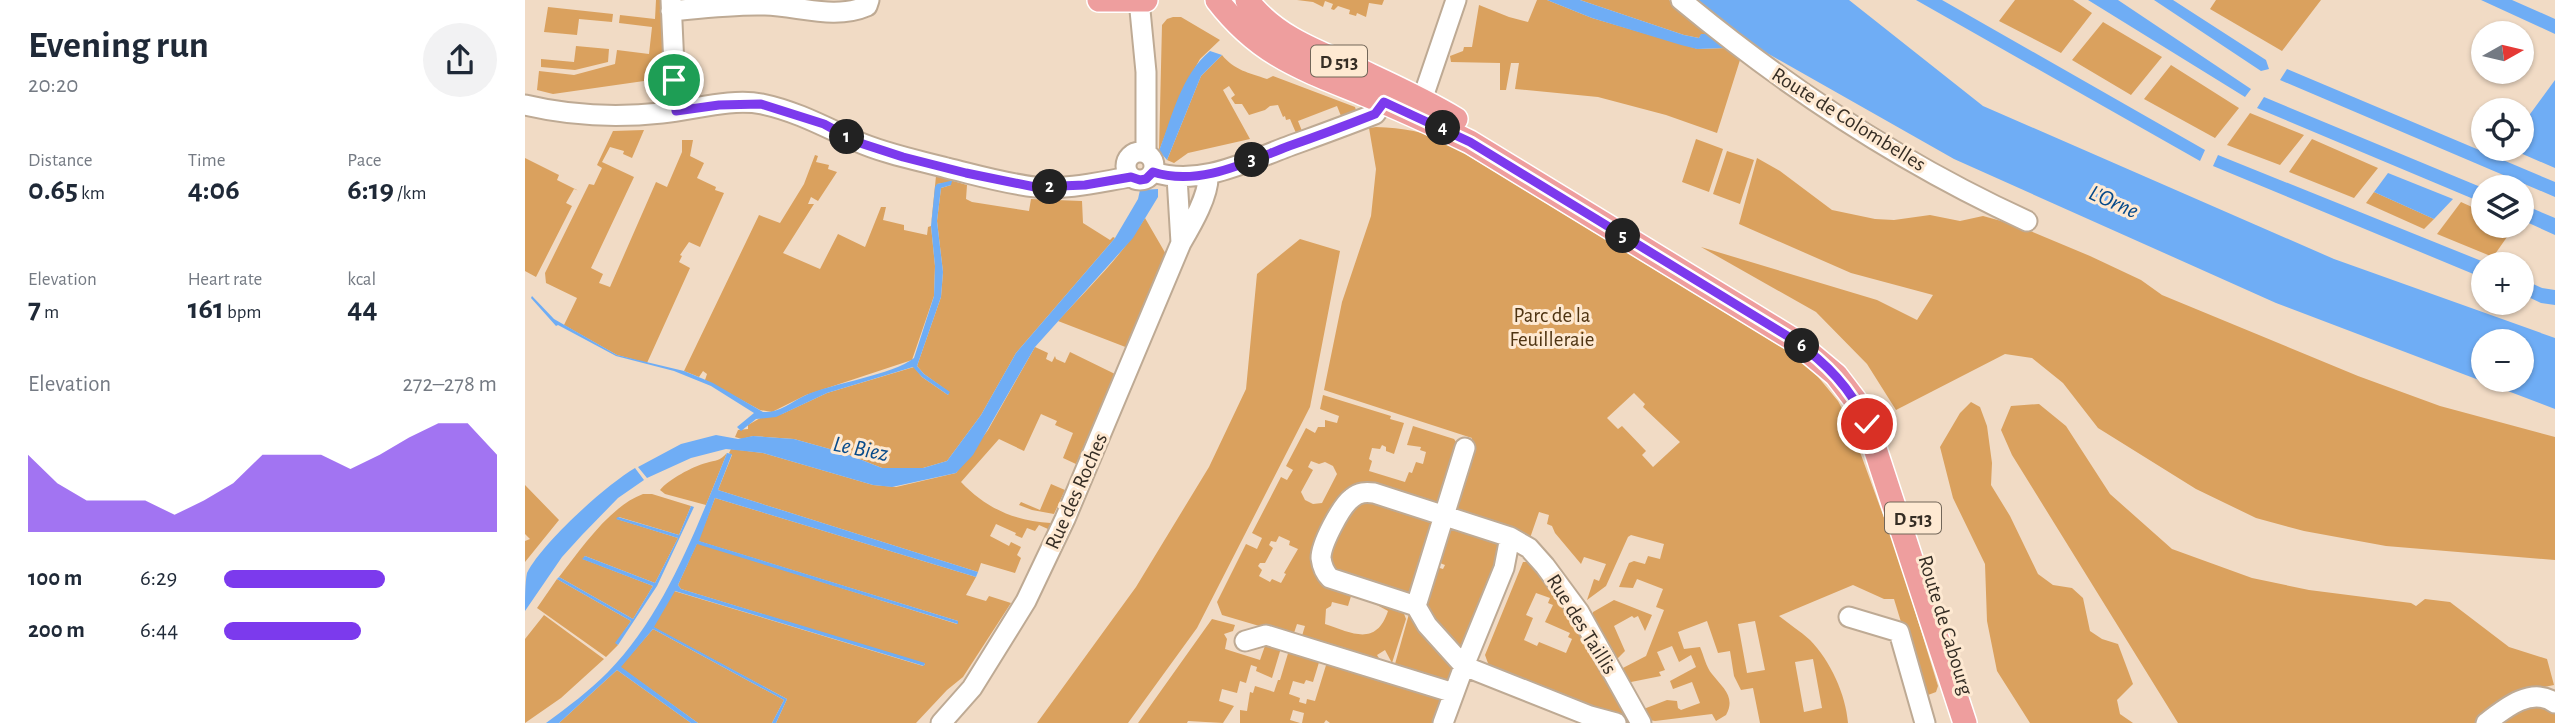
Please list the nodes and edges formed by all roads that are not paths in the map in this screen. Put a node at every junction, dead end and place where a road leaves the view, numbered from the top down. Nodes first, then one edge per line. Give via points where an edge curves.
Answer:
1 (869, 0) edge
2 (1099, 0) edge
3 (1141, 0) edge
4 (1199, 0) edge
5 (1247, 0) edge
6 (1456, 0) edge
7 (1681, 0) edge
8 (671, 5) edge
9 (1222, 6) edge
10 (1422, 100) junction
11 (1384, 102) junction
12 (525, 105) edge
13 (676, 111) junction
14 (1146, 153) junction
15 (1153, 172) junction
16 (1208, 174) junction
17 (1131, 177) junction
18 (1177, 177) junction
19 (2027, 221) dead end
20 (1181, 243) junction
21 (1465, 448) dead end
22 (1444, 516) junction
23 (1510, 537) junction
24 (1416, 606) junction
25 (1849, 617) dead end
26 (1245, 641) dead end
27 (1464, 666) junction
28 (1454, 693) junction
29 (2555, 704) edge
30 (941, 723) edge
31 (1443, 723) edge
32 (1616, 723) edge
33 (1641, 723) edge
34 (1925, 723) edge
35 (1965, 723) edge
36 (1976, 723) edge
37 (2486, 723) edge

1 - 8 street via 867,6 838,13 765,5
2 - 3 main road
3 - 14 street
4 - 9 main road
5 - 10 main road, Route de Cabourg / D 513 via 1272,25 1302,45
6 - 10 street
7 - 19 street, Route de Colombelles via 1807,97
8 - 13 street
9 - 11 main road, Route de Cabourg / D 513 via 1253,39 1281,59
10 - 36 main road, Route de Cabourg / D 513 via 1811,335 1844,363 1866,392 1888,437
11 - 16 street via 1375,114
11 - 35 main road, Route de Cabourg / D 513 via 1470,142 1794,340 1836,375 1859,406 1876,447
12 - 13 street via 595,116
13 - 17 street via 761,104 903,157 1035,187
14 - 15 street via 1154,161
14 - 17 street via 1135,152 1127,160
15 - 17 street via 1146,179
15 - 18 street
16 - 18 street
16 - 20 street, Rue des Roches via 1209,182
18 - 20 street, Rue des Roches
20 - 30 street, Rue des Roches via 1026,601 972,688
21 - 22 street
22 - 23 street, Rue des Taillis
22 - 24 street
22 - 24 street, Rue des Taillis via 1361,493 1345,506 1322,550 1330,578
23 - 27 street via 1504,568
23 - 33 street, Rue des Taillis via 1545,566 1579,612
24 - 27 street
25 - 34 street via 1899,632
26 - 28 street via 1266,635
27 - 28 street
27 - 32 street
28 - 31 street
29 - 37 street via 2540,697 2526,699

